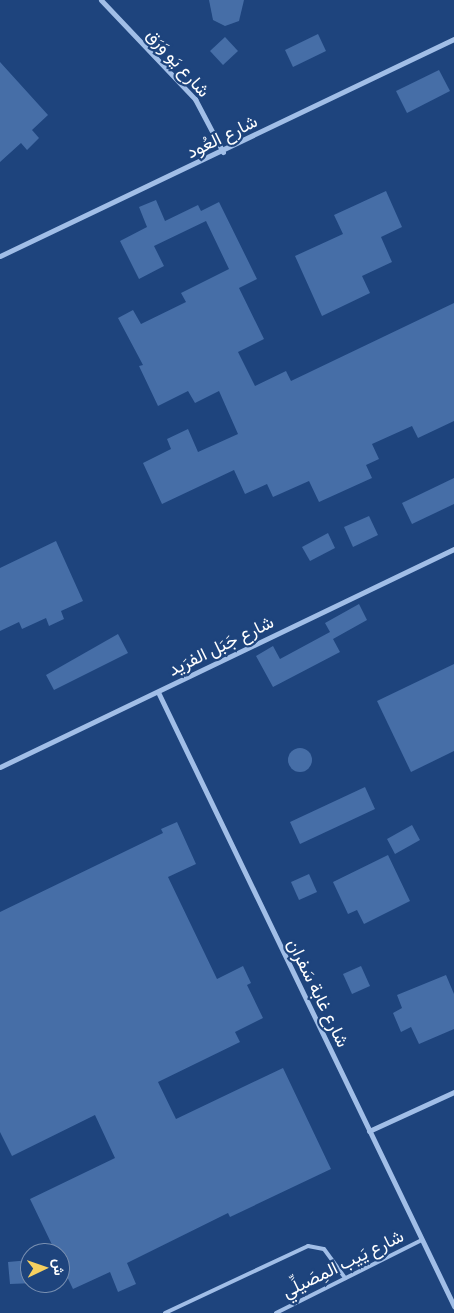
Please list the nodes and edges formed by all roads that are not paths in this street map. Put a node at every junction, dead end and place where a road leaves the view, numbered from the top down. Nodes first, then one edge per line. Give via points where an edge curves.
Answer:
1 (101, 0) edge
2 (454, 39) edge
3 (223, 152) junction
4 (0, 256) edge
5 (454, 549) edge
6 (158, 692) junction
7 (0, 767) edge
8 (454, 1092) edge
9 (370, 1131) junction
10 (422, 1240) junction
11 (345, 1278) junction
12 (454, 1306) edge
13 (165, 1313) edge
14 (276, 1313) edge

1 - 3 street, شارع يَو وَرَق via 195,99
2 - 3 street, شارع العُود
3 - 4 street, شارع العُود
5 - 6 street, شارع جَبَل الفرَيد
6 - 7 street, شارع جَبَل الفرَيد
6 - 9 street, شارع غابة سَفران
8 - 9 street
9 - 10 street, شارع غابة سَفران
10 - 11 lane, شارع يَيب المِصَيلِّي
10 - 12 street, شارع غابة سَفران
11 - 13 lane via 324,1249 308,1246
11 - 14 lane, شارع يَيب المِصَيلِّي

